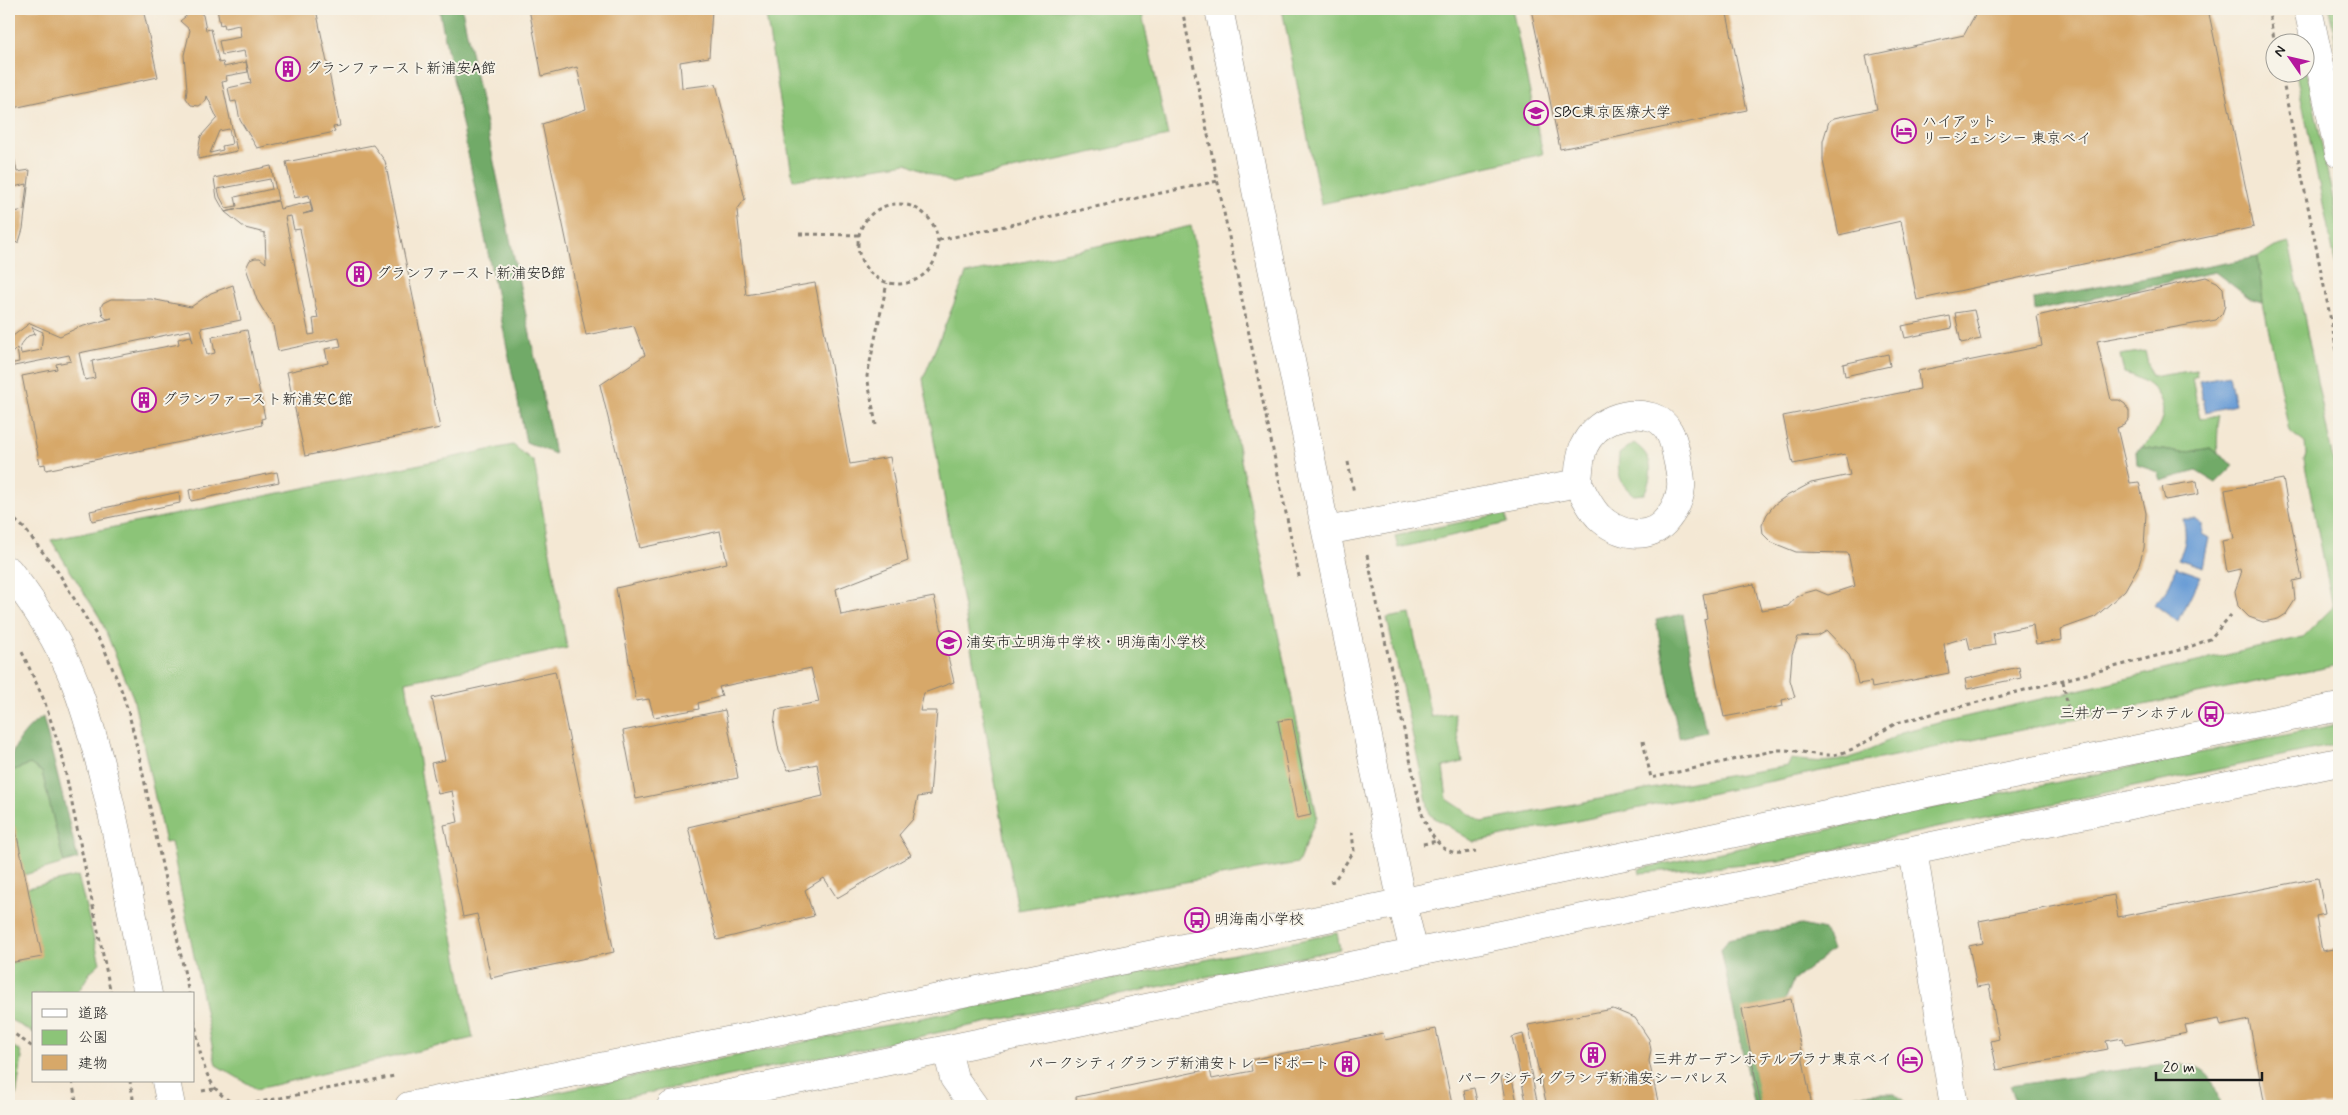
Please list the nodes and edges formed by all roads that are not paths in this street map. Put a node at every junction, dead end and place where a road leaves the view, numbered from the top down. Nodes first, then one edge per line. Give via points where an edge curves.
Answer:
1 (1220, 9) edge
2 (2308, 9) edge
3 (2339, 153) edge
4 (1578, 483) junction
5 (1326, 531) junction
6 (9, 571) edge
7 (2339, 707) edge
8 (2339, 762) edge
9 (1913, 850) junction
10 (1402, 903) junction
11 (1414, 952) junction
12 (148, 992) edge
13 (947, 1050) junction
14 (954, 1078) junction
15 (166, 1082) edge
16 (171, 1106) edge
17 (409, 1106) edge
18 (671, 1106) edge
19 (949, 1106) edge
20 (974, 1106) edge
21 (1954, 1106) edge

1 - 5 street
2 - 3 street
4 - 4 street via 1582,452 1596,428 1618,416 1636,414 1654,418 1667,427 1674,442 1681,486 1676,506 1664,523 1650,533 1630,534 1599,517
4 - 5 street
5 - 10 street
6 - 12 street via 50,631 81,697 102,773
7 - 10 street
8 - 9 street
9 - 11 street
9 - 21 street
10 - 11 street
10 - 17 street
11 - 13 street
13 - 14 street
13 - 18 street
14 - 19 street
14 - 20 street
15 - 16 street

